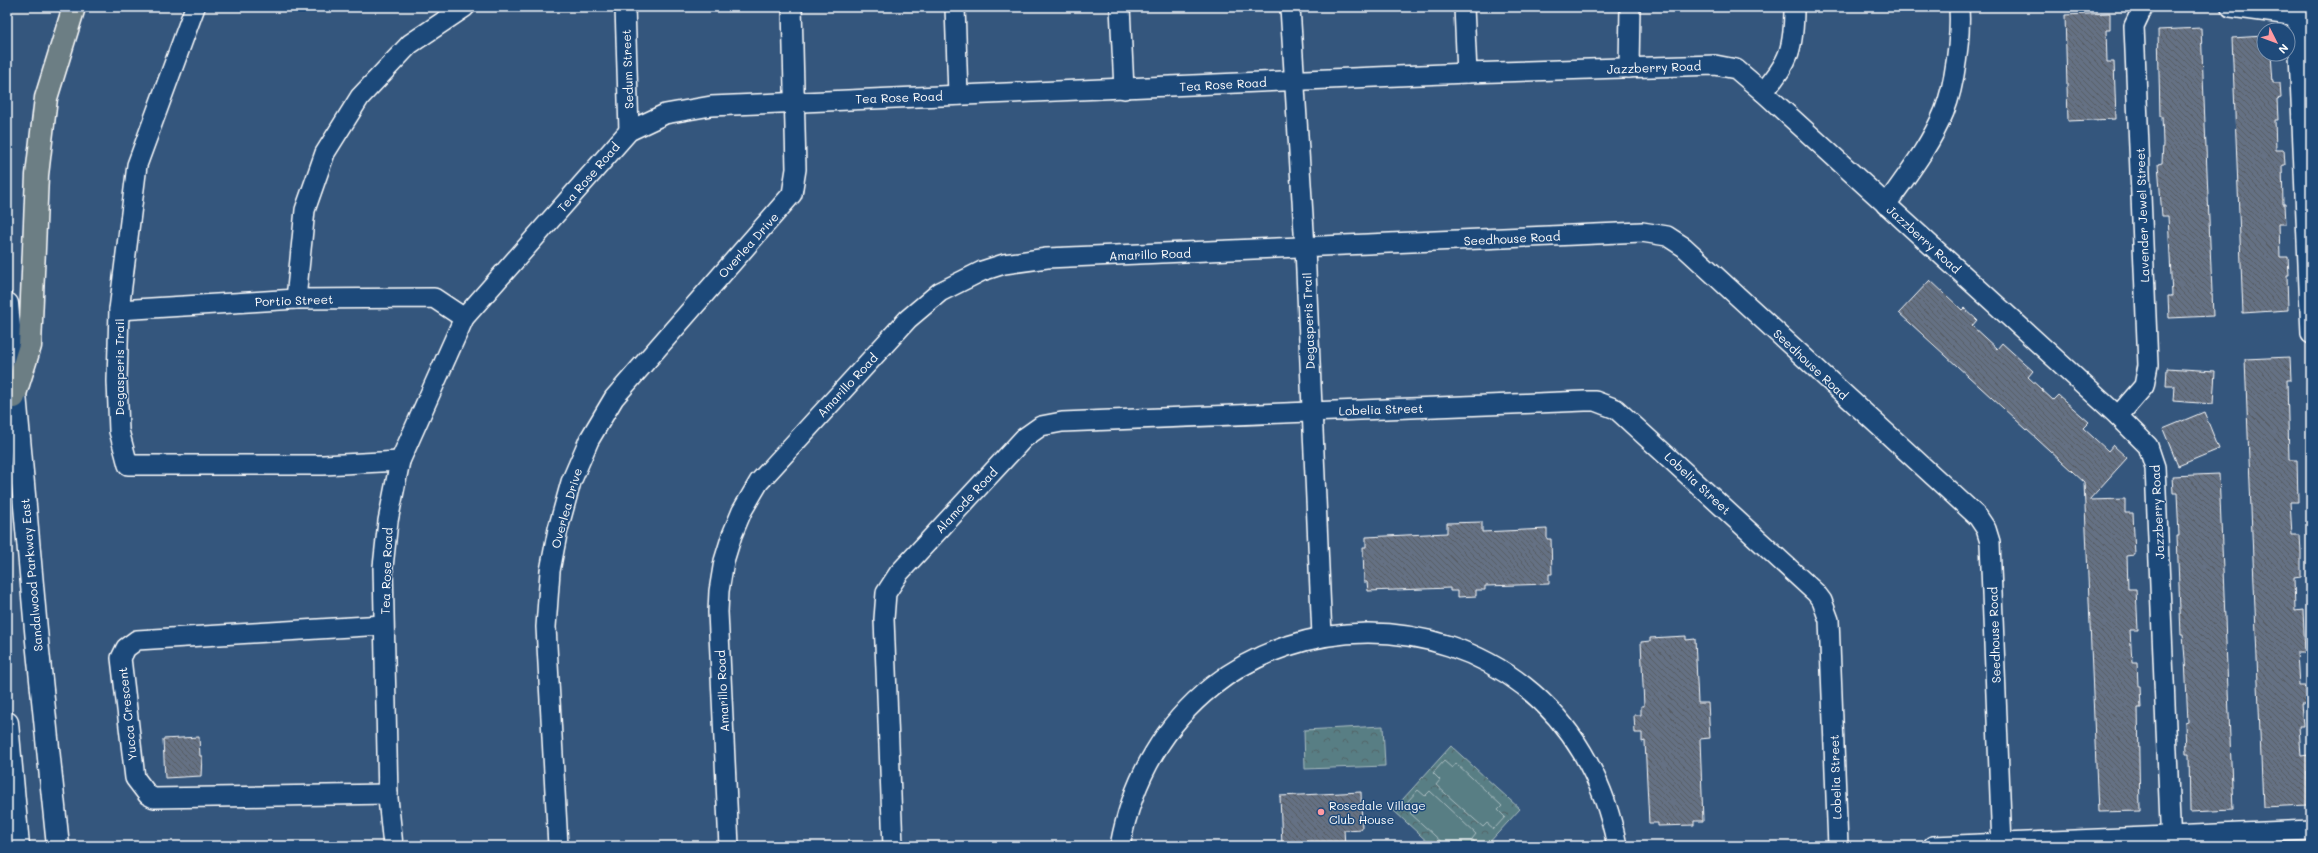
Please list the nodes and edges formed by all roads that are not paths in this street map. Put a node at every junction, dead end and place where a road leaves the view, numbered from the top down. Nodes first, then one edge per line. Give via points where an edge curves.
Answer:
1 (74, 7) edge
2 (195, 7) edge
3 (466, 7) edge
4 (625, 7) edge
5 (792, 7) edge
6 (955, 7) edge
7 (1120, 7) edge
8 (1290, 7) edge
9 (1464, 7) edge
10 (1630, 7) edge
11 (1794, 7) edge
12 (1959, 7) edge
13 (2143, 7) edge
14 (2231, 7) edge
15 (2297, 12) edge
16 (1629, 68) junction
17 (1467, 73) junction
18 (1294, 81) junction
19 (1124, 88) junction
20 (1763, 92) junction
21 (958, 95) junction
22 (795, 101) junction
23 (629, 131) junction
24 (1886, 205) junction
25 (1305, 248) junction
26 (296, 299) junction
27 (7, 304) edge
28 (119, 310) junction
29 (464, 318) junction
30 (2311, 334) edge
31 (14, 396) junction
32 (1312, 412) junction
33 (2118, 416) junction
34 (400, 461) junction
35 (383, 625) junction
36 (1322, 636) junction
37 (7, 723) edge
38 (388, 794) junction
39 (2311, 830) edge
40 (2170, 841) edge
41 (2002, 844) edge
42 (18, 846) edge
43 (58, 846) edge
44 (393, 846) edge
45 (558, 846) edge
46 (729, 846) edge
47 (893, 846) edge
48 (1120, 846) edge
49 (1617, 846) edge
50 (1838, 846) edge
51 (1933, 846) edge

1 - 31 highway via 46,98 37,175 30,346
2 - 28 street, Degasperis Trail via 137,165
3 - 26 street via 410,44 360,97 325,153 305,210
4 - 23 street, Sedum Street
5 - 22 street, Overlea Drive
6 - 21 street
7 - 19 street
8 - 18 street, Degasperis Trail
9 - 17 street
10 - 16 street
11 - 20 street via 1791,49 1780,74
12 - 24 street via 1960,32 1944,111 1919,158
13 - 33 street, Lavender Jewel Street via 2134,26 2148,365 2144,386
14 - 15 street
15 - 30 street
16 - 17 street, Jazzberry Road
16 - 20 street, Jazzberry Road via 1715,65 1736,69
17 - 18 street, Jazzberry Road
18 - 19 street, Tea Rose Road
18 - 25 street, Degasperis Trail
19 - 21 street, Tea Rose Road
20 - 24 street, Jazzberry Road
21 - 22 street, Tea Rose Road
22 - 23 street, Tea Rose Road via 711,106 665,114
22 - 45 street, Overlea Drive via 796,169 792,194 614,398 590,440 571,482 550,571 546,627
23 - 29 street, Tea Rose Road
24 - 33 street, Jazzberry Road
25 - 32 street, Degasperis Trail
25 - 41 street, Seedhouse Road via 1642,232 1667,236 1684,247 1978,517 1986,529 1990,542
25 - 46 street, Amarillo Road via 1028,259 982,271 958,281 940,292 908,319 759,482 732,535 724,561 718,612
26 - 28 street, Portio Street
26 - 29 street, Portio Street via 434,298
27 - 31 main road, Sandalwood Parkway East
28 - 34 street, Degasperis Trail via 119,431 128,465 323,465
29 - 34 street, Tea Rose Road
31 - 43 main road, Sandalwood Parkway East
32 - 36 street, Degasperis Trail
32 - 47 street, Alamode Road via 1062,422 1041,426 1024,438 899,573 886,593 884,619
32 - 50 street, Lobelia Street via 1585,401 1595,401 1616,409 1805,582 1822,601 1829,620
33 - 40 street, Jazzberry Road via 2148,446 2156,467
34 - 35 street, Tea Rose Road via 388,521 383,567
35 - 38 street, Tea Rose Road
35 - 38 street, Yucca Crescent via 137,640 126,648 121,658 135,778 148,795 154,798
36 - 48 street via 1269,653 1248,663 1199,698 1171,729 1148,765 1133,796
36 - 49 street via 1380,632 1416,637 1451,646 1477,657 1517,681 1545,705 1585,756 1606,803
37 - 42 main road
38 - 44 street, Tea Rose Road
39 - 40 street
40 - 41 street
41 - 51 street

